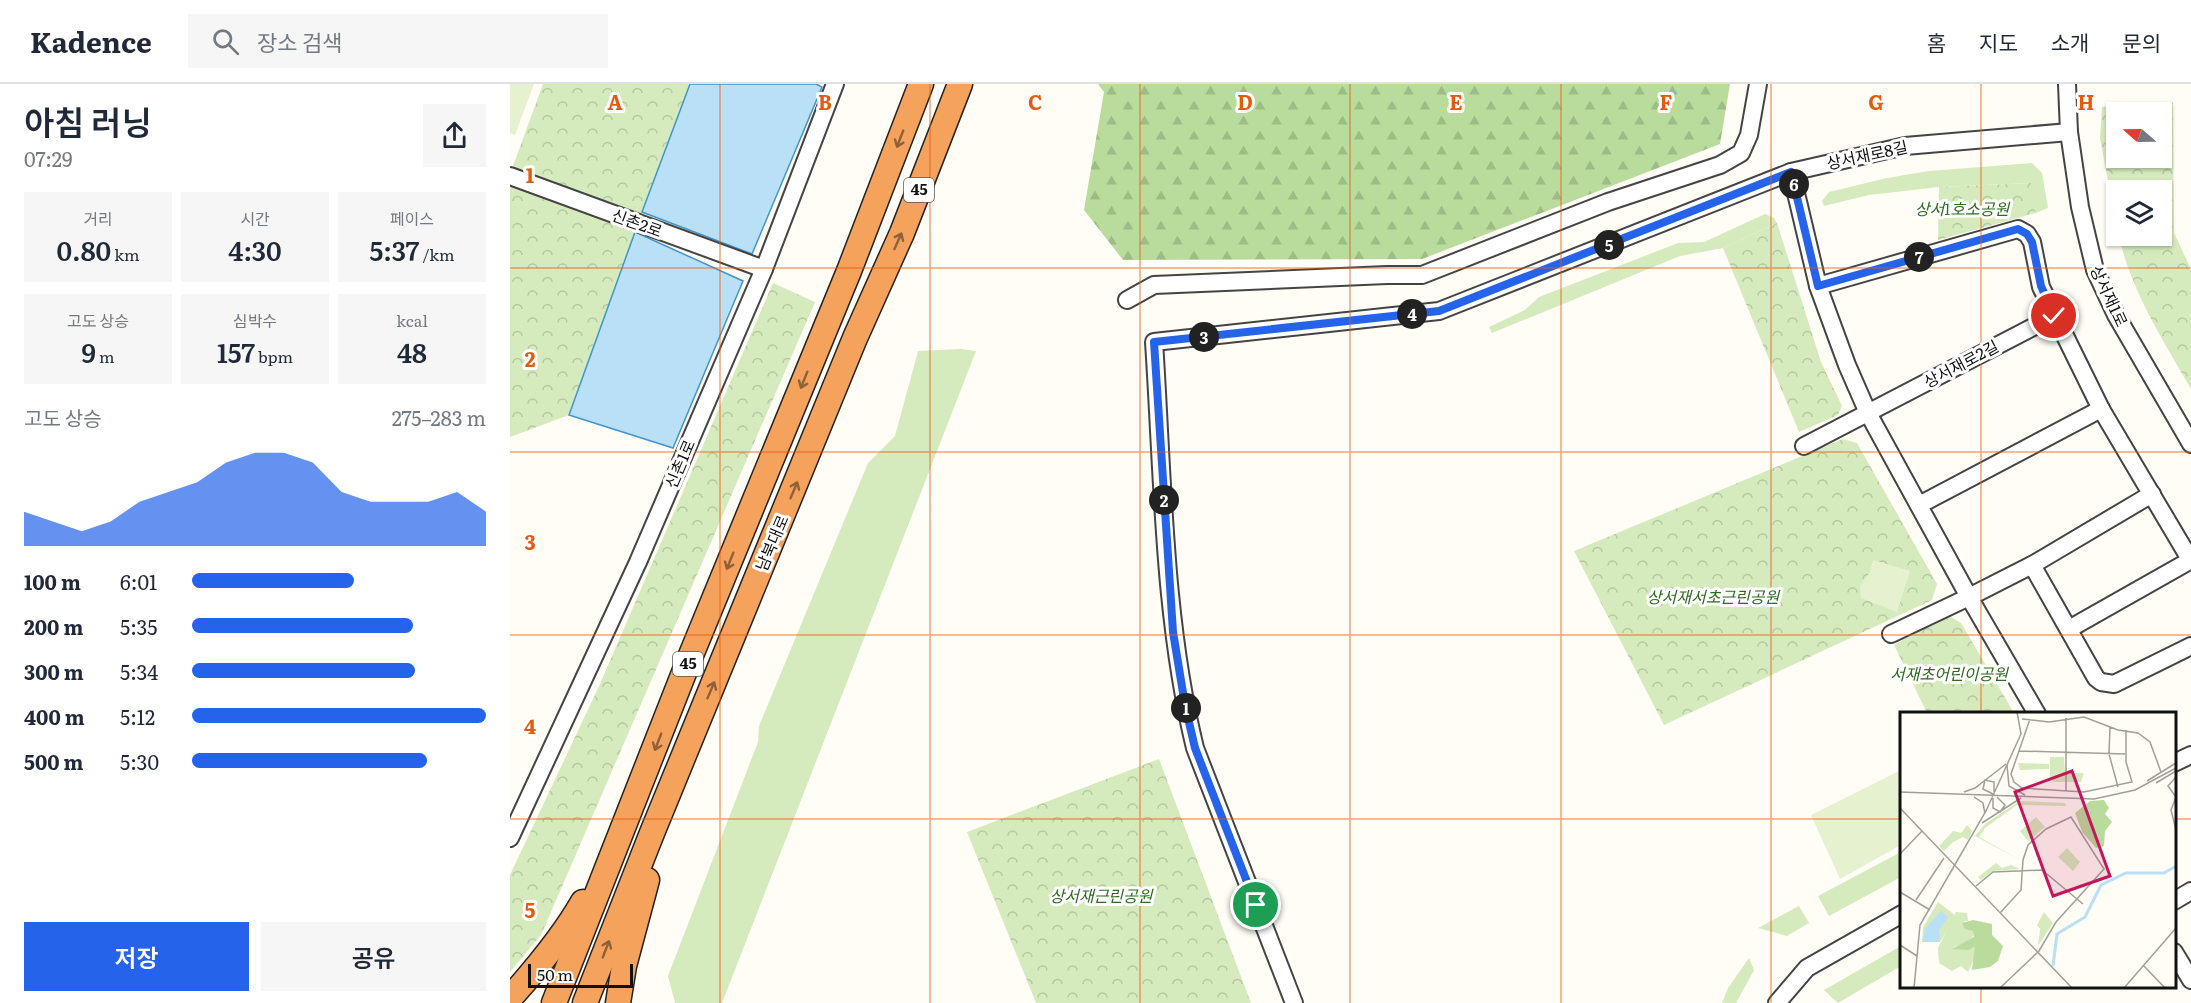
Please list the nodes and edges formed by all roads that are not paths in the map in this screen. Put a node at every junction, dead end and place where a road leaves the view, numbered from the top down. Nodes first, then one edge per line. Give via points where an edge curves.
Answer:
1 (835, 84) edge
2 (921, 84) edge
3 (960, 84) edge
4 (1758, 84) edge
5 (2067, 84) edge
6 (2069, 132) junction
7 (1791, 172) junction
8 (510, 176) edge
9 (764, 269) junction
10 (1818, 286) junction
11 (1126, 300) dead end
12 (2054, 316) junction
13 (2100, 409) junction
14 (1868, 413) junction
15 (2191, 444) edge
16 (1804, 446) dead end
17 (2152, 494) junction
18 (1919, 505) junction
19 (2191, 561) edge
20 (2032, 565) junction
21 (1970, 597) junction
22 (2069, 629) junction
23 (1891, 634) dead end
24 (2191, 646) edge
25 (2036, 712) edge
26 (2191, 754) edge
27 (2176, 762) edge
28 (652, 832) junction
29 (622, 835) junction
30 (510, 838) edge
31 (2191, 891) edge
32 (2176, 900) edge
33 (1900, 915) edge
34 (2176, 954) edge
35 (2191, 980) edge
36 (510, 998) edge
37 (554, 1003) edge
38 (585, 1003) edge
39 (618, 1003) edge
40 (1294, 1003) edge
41 (1778, 1003) edge

1 - 9 street, 신촌1로
2 -> 29 highway, 남북대로 / 45
28 -> 3 highway, 남북대로 / 45 via 902,233
4 - 11 street via 1742,153 1720,165 1608,202 1422,275 1154,285
5 - 6 street, 상서재1로
6 - 7 street, 상서재로8길 via 1905,146
6 - 15 street, 상서재1로 via 2080,207 2095,270 2116,315
7 - 10 street
7 - 40 street, 상서재로8길 via 1439,311 1154,342 1173,632 1185,705 1195,748
8 - 9 street, 신촌2로
9 - 30 street, 신촌1로 via 638,562
10 - 12 street via 2018,229 2032,242 2041,286
10 - 14 street
12 - 13 street
12 - 14 street, 상서재로2길
13 - 17 street
13 - 18 street
14 - 16 street, 상서재로2길
14 - 18 street
17 - 19 street
17 - 20 street
18 - 21 street
19 - 22 street
20 - 21 street
20 - 22 street
21 - 23 street
21 - 25 street
22 - 24 street via 2096,678 2109,685
26 - 27 street
38 -> 28 highway, 남북대로 / 45
28 - 39 highway via 651,868
29 - 36 highway via 574,918
29 - 37 highway, 남북대로 / 45
31 - 32 street
33 - 41 street via 1808,968
34 - 35 street

